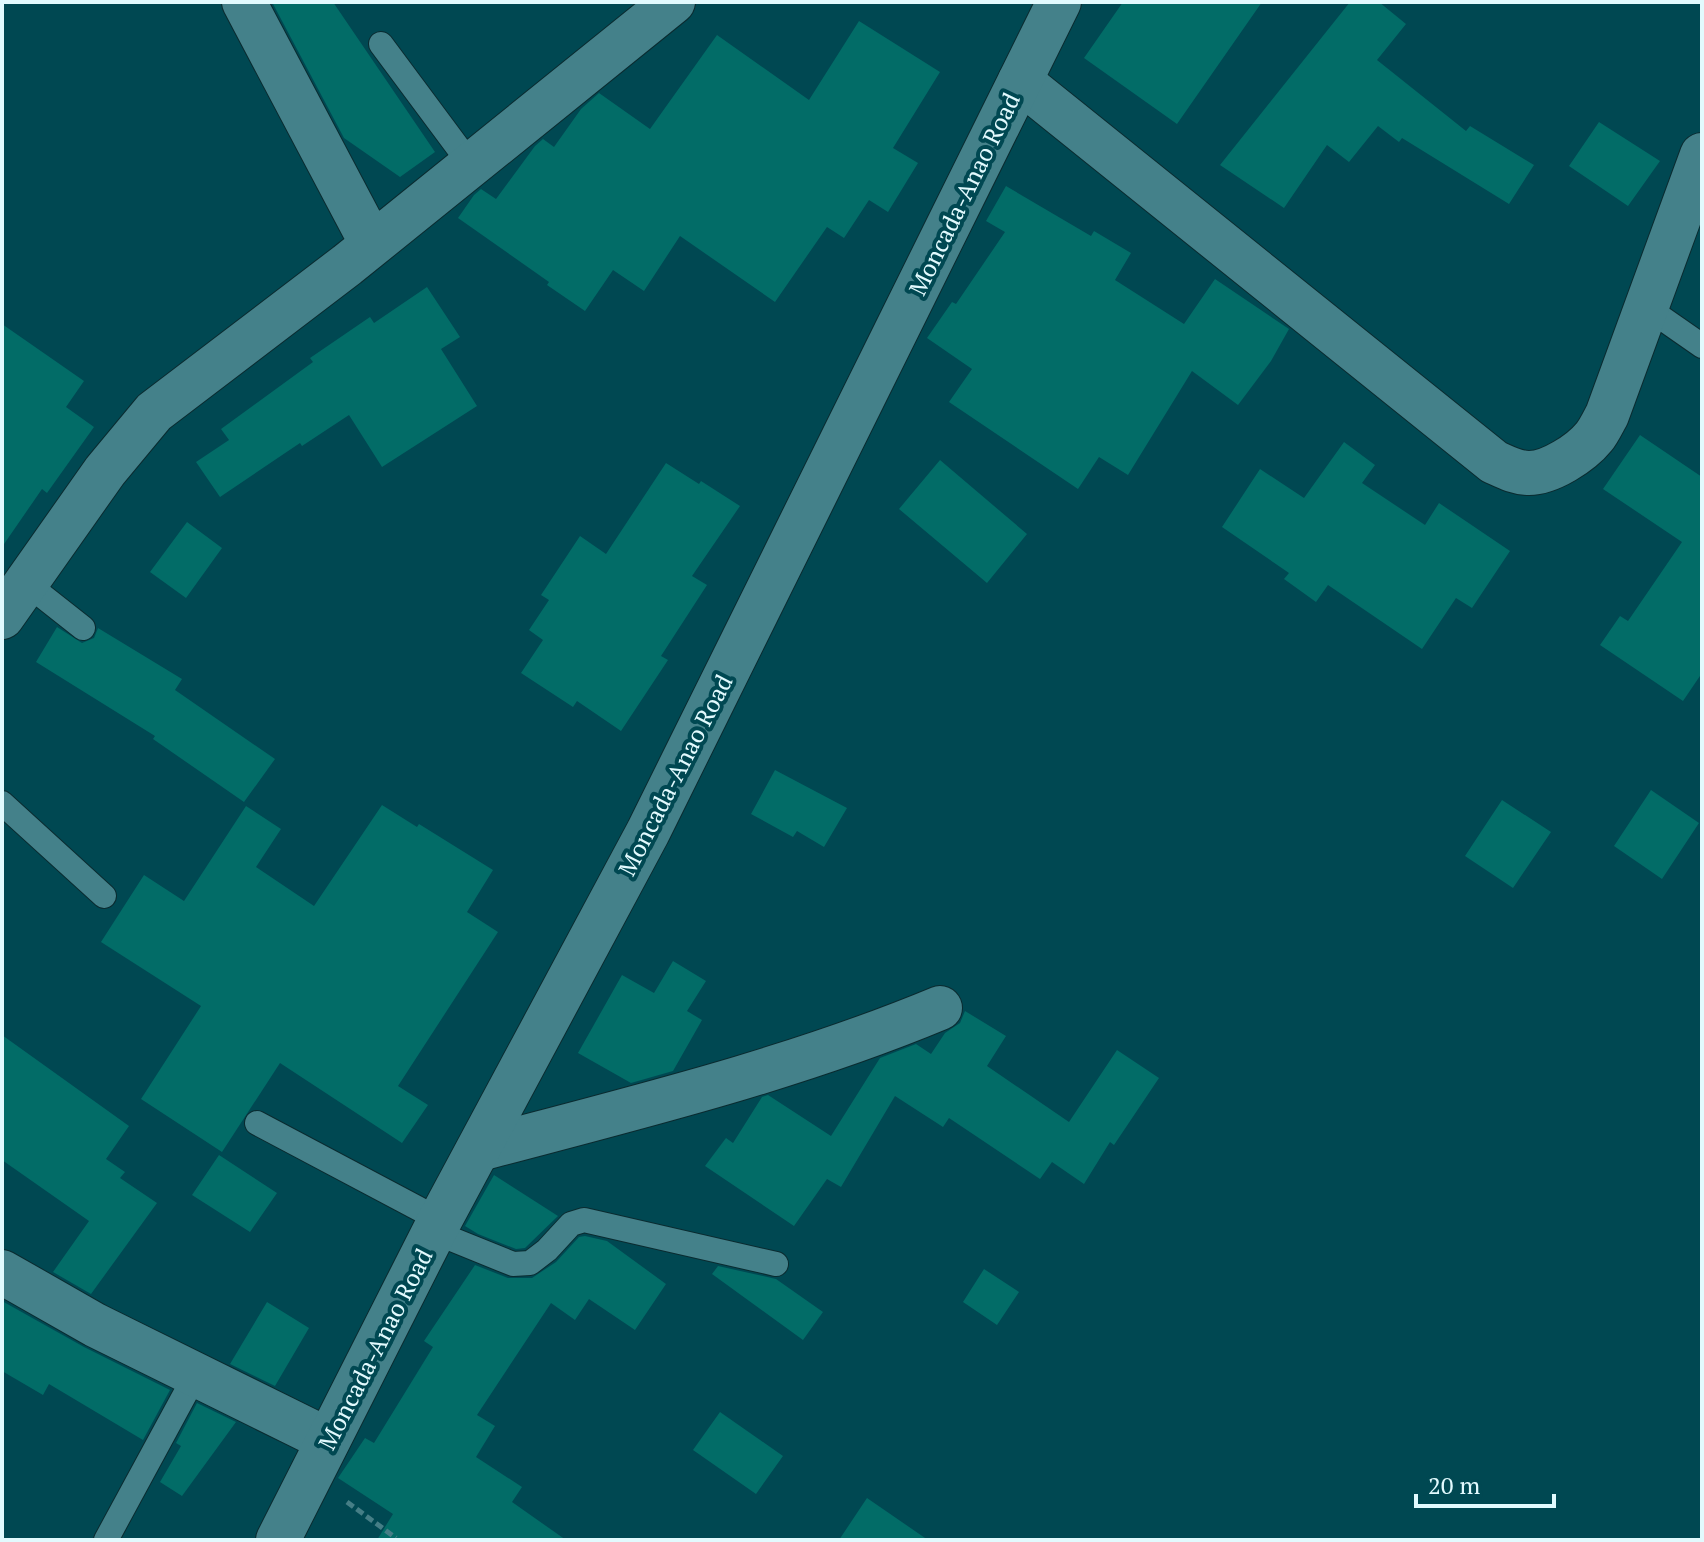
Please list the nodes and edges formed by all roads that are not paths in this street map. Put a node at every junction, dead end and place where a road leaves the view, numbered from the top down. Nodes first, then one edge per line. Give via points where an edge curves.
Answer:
1 (244, 2) edge
2 (673, 2) edge
3 (1059, 2) edge
4 (381, 44) dead end
5 (1020, 81) junction
6 (1702, 155) edge
7 (471, 165) junction
8 (372, 244) junction
9 (1646, 307) junction
10 (1702, 346) edge
11 (14, 600) edge
12 (83, 628) dead end
13 (2, 803) edge
14 (104, 896) dead end
15 (940, 1008) dead end
16 (257, 1123) dead end
17 (480, 1149) junction
18 (437, 1226) junction
19 (776, 1264) dead end
20 (2, 1272) edge
21 (196, 1374) junction
22 (319, 1458) junction
23 (106, 1540) edge
24 (278, 1540) edge

1 - 8 street
2 - 7 street
3 - 5 street, Moncada-Anao Road
4 - 7 lane
5 - 9 street via 1494,462 1512,471 1532,474 1552,467 1594,437
5 - 17 street, Moncada-Anao Road via 648,832
6 - 9 street
7 - 8 street
8 - 11 street via 154,412 105,471
9 - 10 lane
11 - 12 lane
13 - 14 lane
15 - 17 street via 676,1098
16 - 18 lane
17 - 18 street, Moncada-Anao Road
18 - 19 lane via 513,1264 530,1263 571,1224 584,1220
18 - 22 street, Moncada-Anao Road
20 - 21 street
21 - 22 street
21 - 23 lane
22 - 24 street, Moncada-Anao Road

